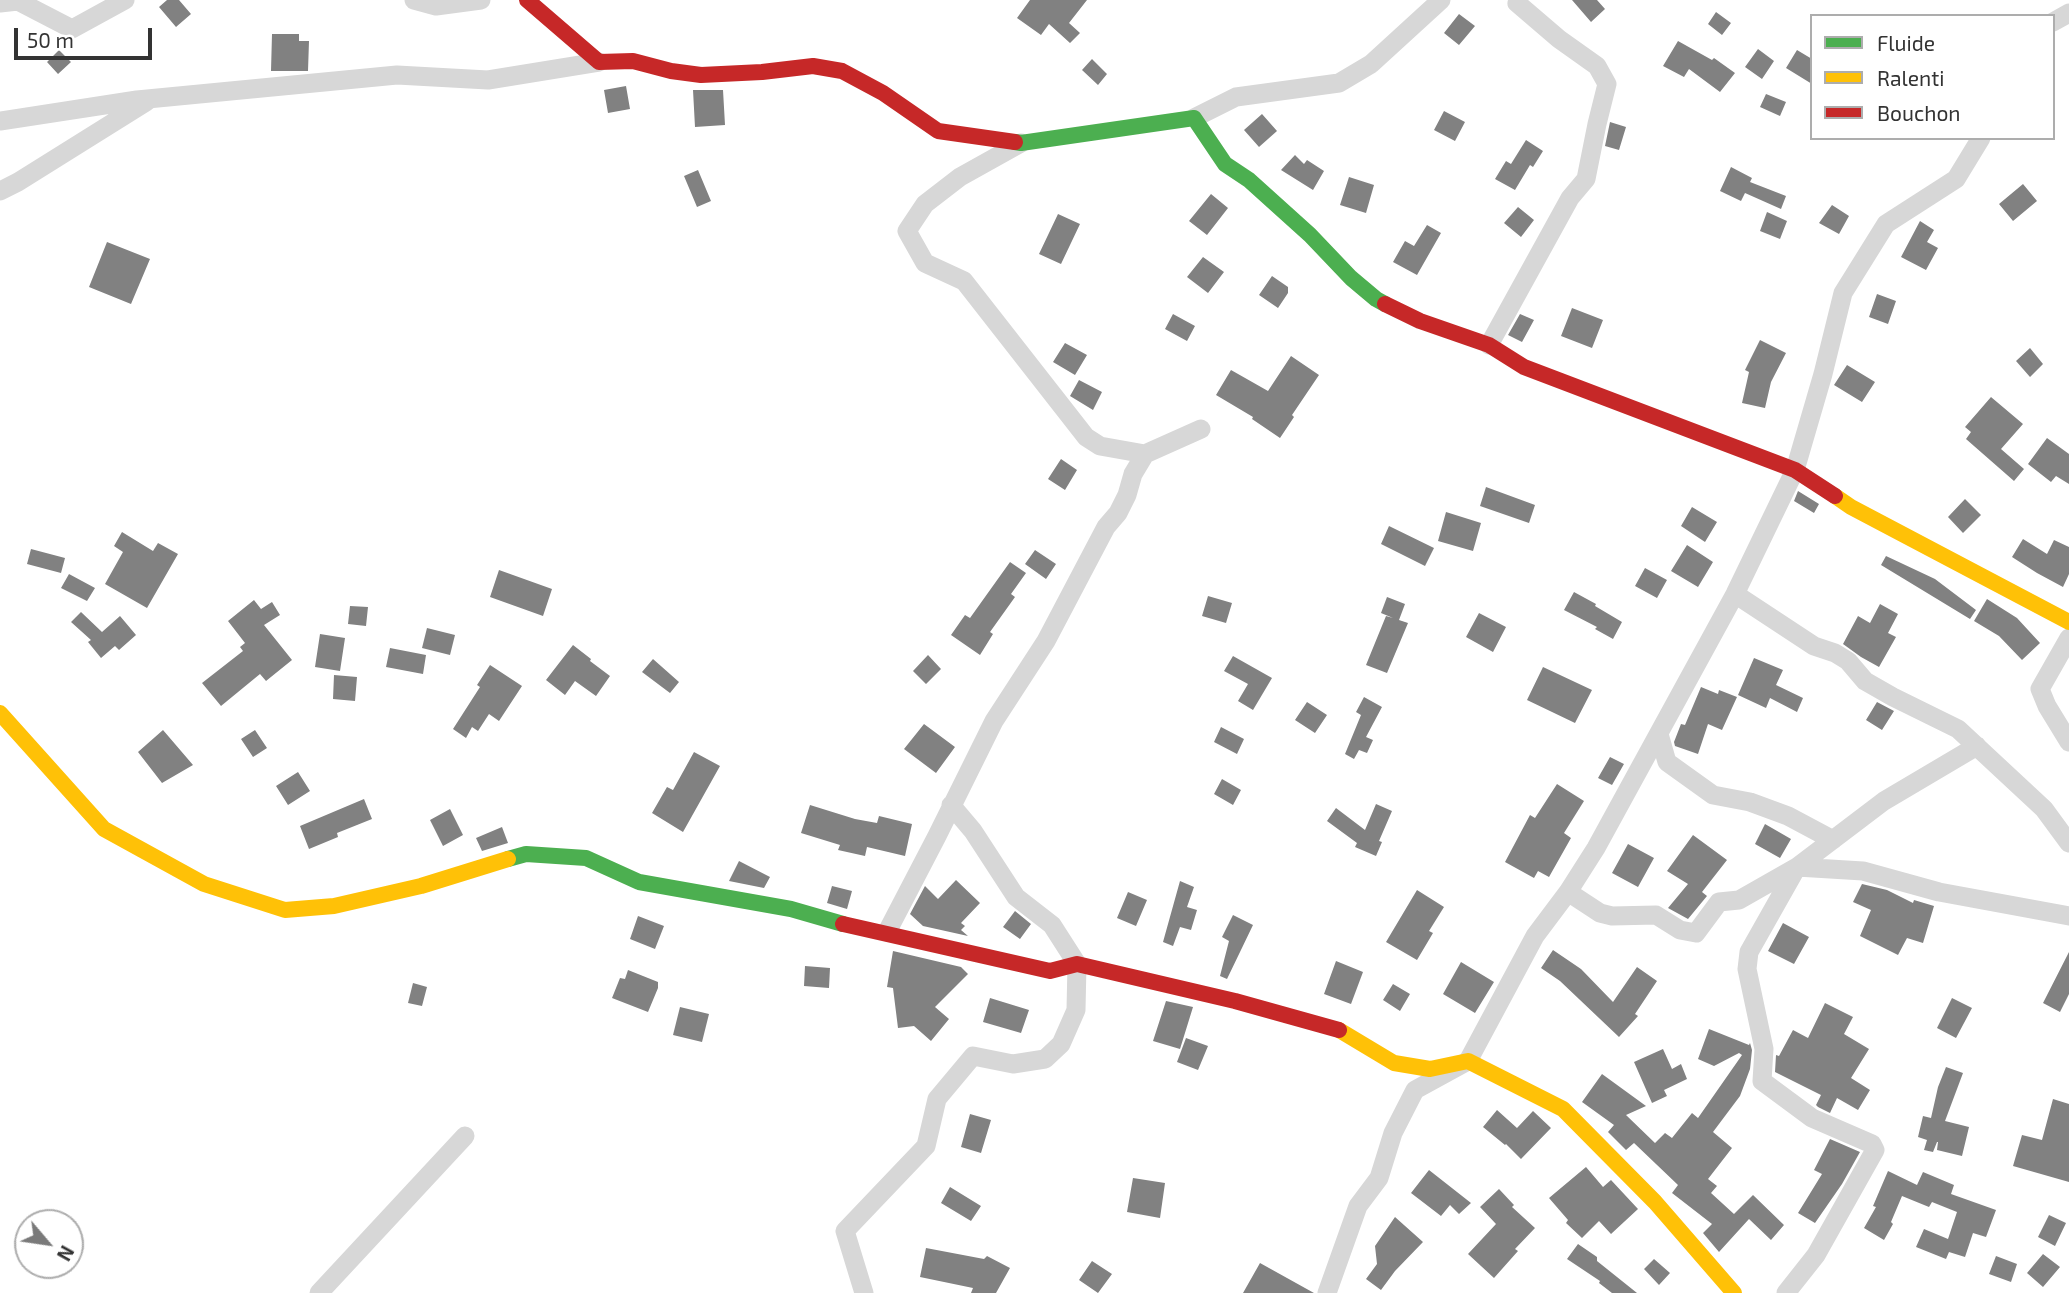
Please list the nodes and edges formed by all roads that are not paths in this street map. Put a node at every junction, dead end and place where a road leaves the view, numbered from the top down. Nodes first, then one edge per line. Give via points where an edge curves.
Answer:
1 (125, 0) edge
2 (414, 0) edge
3 (481, 0) edge
4 (527, 0) edge
5 (1441, 0) edge
6 (1518, 0) edge
7 (0, 3) edge
8 (599, 62) junction
9 (153, 98) junction
10 (1194, 118) junction
11 (0, 121) edge
12 (1980, 140) edge
13 (1021, 143) junction
14 (0, 191) edge
15 (1489, 345) junction
16 (1201, 429) dead end
17 (1145, 454) junction
18 (1795, 470) junction
19 (1735, 594) junction
20 (2069, 622) edge
21 (2069, 638) edge
22 (0, 713) edge
23 (1659, 734) junction
24 (2069, 742) edge
25 (1977, 746) junction
26 (951, 805) junction
27 (1833, 840) junction
28 (2069, 843) edge
29 (1797, 867) junction
30 (1569, 892) junction
31 (2069, 916) edge
32 (887, 932) junction
33 (1077, 964) junction
34 (1468, 1061) junction
35 (464, 1136) dead end
36 (319, 1293) edge
37 (864, 1293) edge
38 (1327, 1293) edge
39 (1734, 1293) edge
40 (1786, 1293) edge

1 - 7 street via 72,29 18,1
2 - 3 street via 436,6
4 - 8 street
5 - 10 street via 1371,64 1339,83 1236,97
6 - 15 street via 1597,66 1607,83 1586,179 1570,198
8 - 9 street via 488,80 397,75
8 - 13 street via 633,61 701,75 813,66 842,71 938,131
9 - 11 street
9 - 14 street
10 - 13 street
10 - 15 street via 1225,164 1250,180 1376,299 1420,321
12 - 18 street via 1956,179 1886,224 1843,293
13 - 17 street via 960,177 925,205 907,231 925,263 964,281 1086,437 1100,446
15 - 18 street via 1524,367
16 - 17 street
17 - 26 street via 1118,513 993,721
18 - 19 street
18 - 20 street via 1862,513
19 - 23 street
19 - 25 street via 1814,646 1848,661 1865,681 1958,729
21 - 24 street via 2040,689
22 - 32 street via 104,829 204,884 285,910 334,906 421,886 526,853 586,858 639,882 791,909
23 - 27 street via 1667,762 1713,795 1751,802
23 - 30 street
25 - 27 street via 1884,801
25 - 28 street via 2044,810
26 - 32 street
26 - 33 street via 1016,897 1052,925
27 - 29 street
29 - 30 street via 1739,900 1719,902 1696,933 1680,930 1656,915 1600,913
29 - 31 street via 1863,871 1939,892
29 - 40 street via 1749,952 1746,969 1764,1049 1762,1081 1812,1118 1872,1144 1875,1150 1816,1255
30 - 34 street via 1535,936
32 - 33 street via 1050,971
33 - 34 street via 1338,1030 1394,1063 1430,1069
33 - 37 street via 1076,1010 1061,1044 1045,1059 1013,1064 973,1056 937,1098 926,1146 845,1231
34 - 38 street via 1415,1090 1393,1133 1379,1178 1358,1206
34 - 39 street via 1563,1110 1655,1202
35 - 36 street

